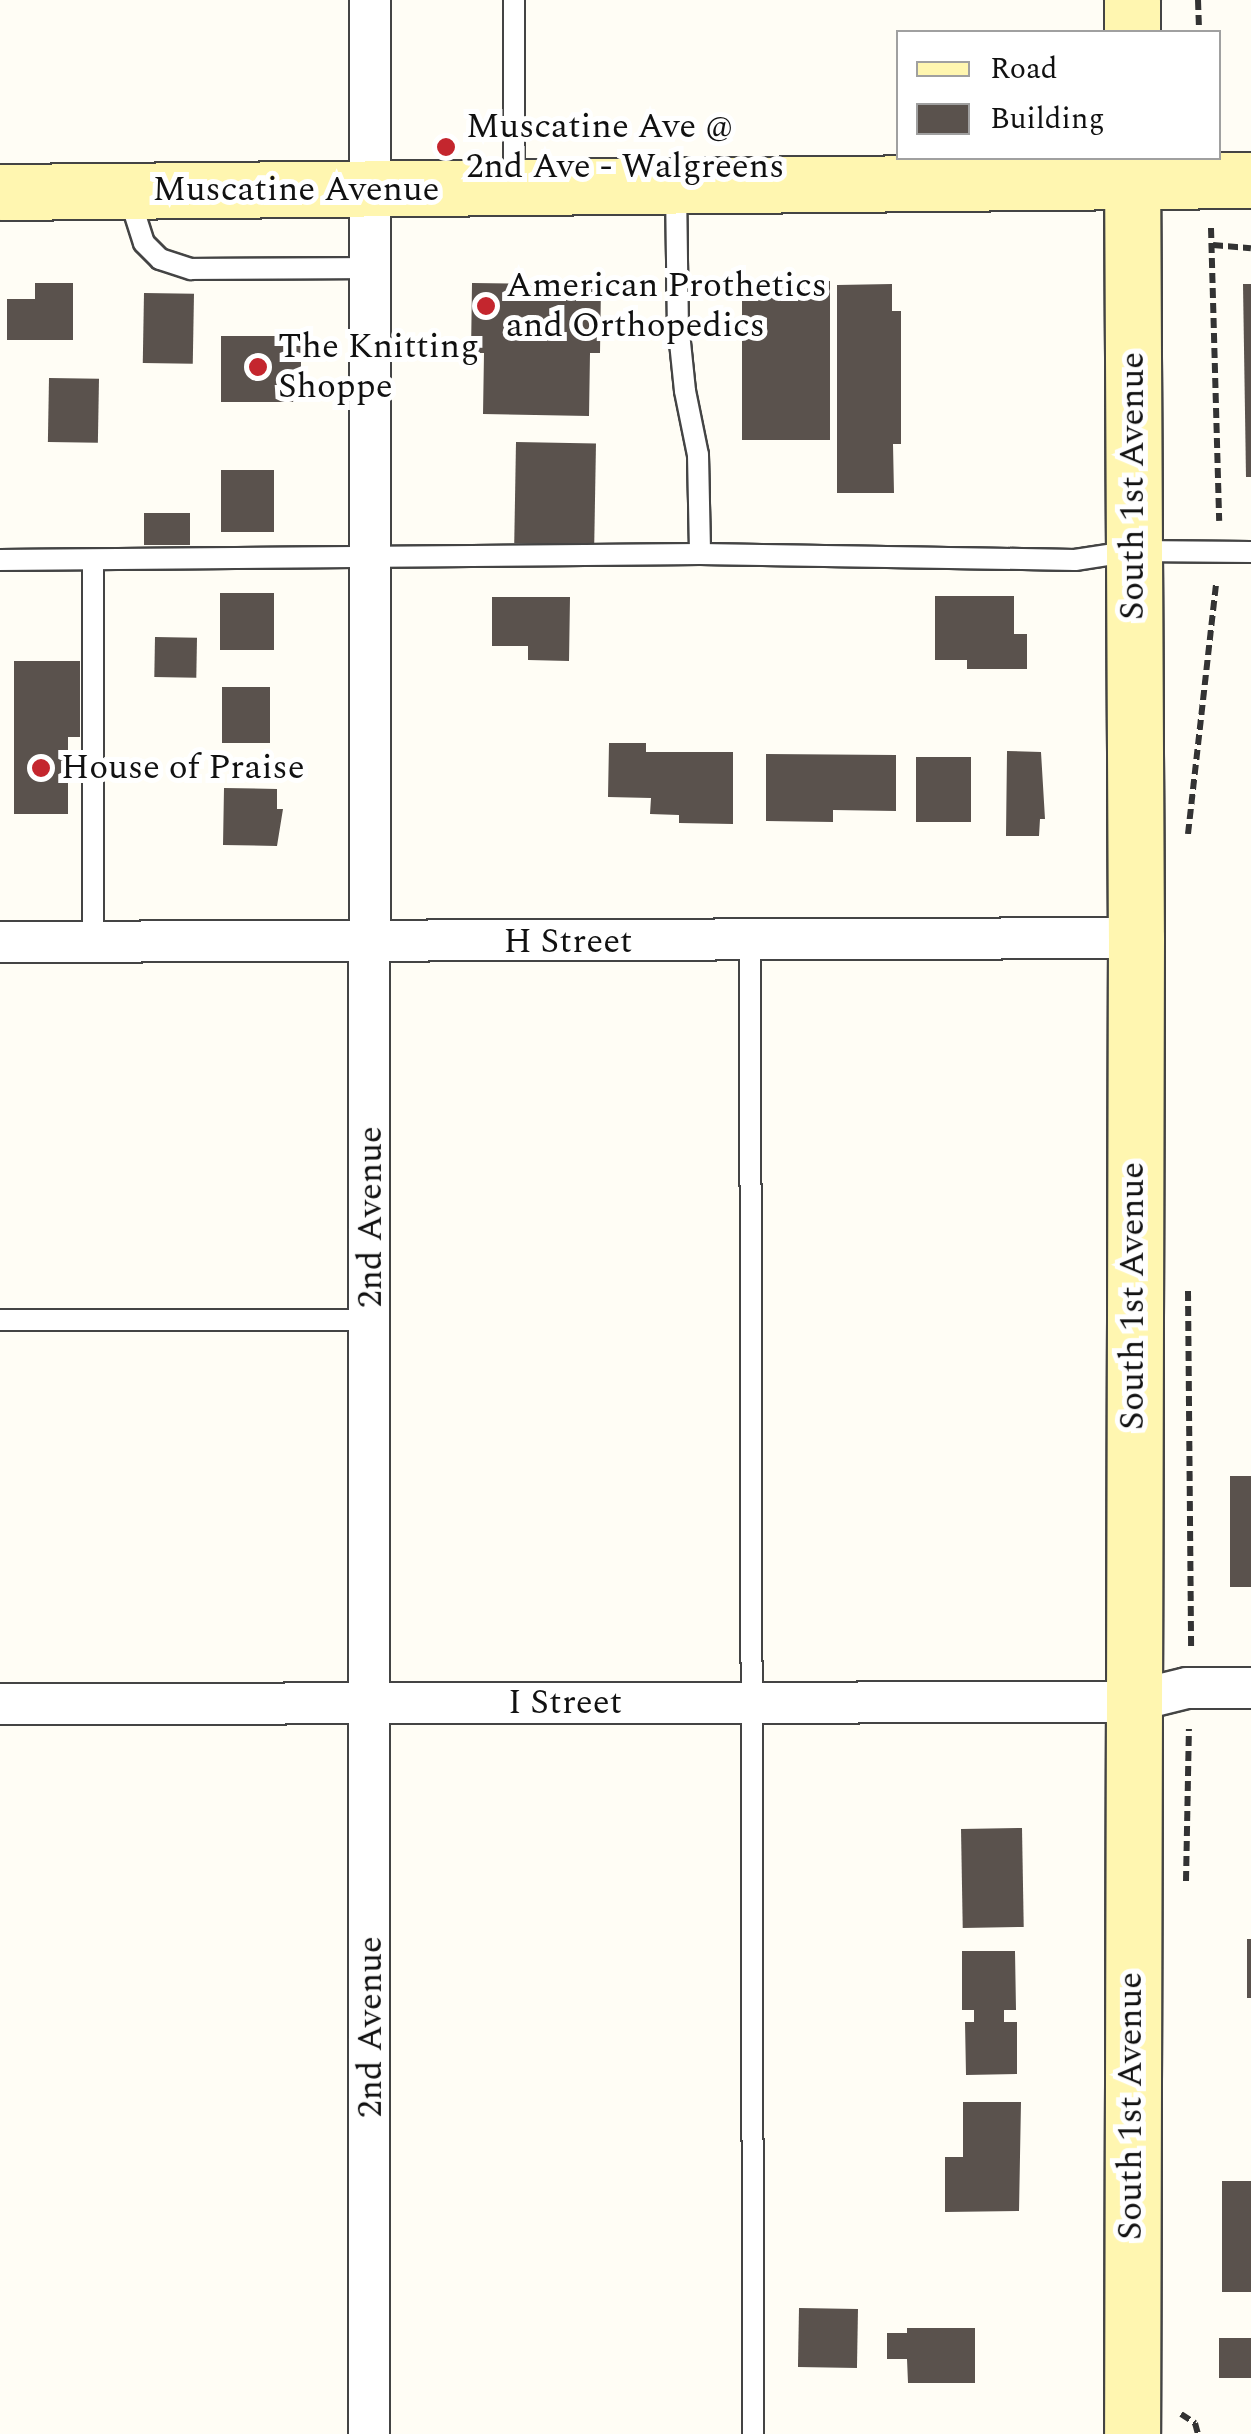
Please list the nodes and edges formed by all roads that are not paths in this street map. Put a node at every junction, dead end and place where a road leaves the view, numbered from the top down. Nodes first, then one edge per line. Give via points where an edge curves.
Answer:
1 (370, 0) edge
2 (514, 0) edge
3 (1132, 0) edge
4 (1132, 30) edge
5 (1132, 169) edge
6 (1251, 180) edge
7 (676, 186) junction
8 (514, 188) junction
9 (371, 190) junction
10 (128, 191) junction
11 (0, 192) edge
12 (371, 268) junction
13 (1134, 551) junction
14 (1251, 552) edge
15 (700, 554) junction
16 (371, 556) junction
17 (0, 560) edge
18 (93, 560) junction
19 (1136, 938) junction
20 (0, 942) edge
21 (93, 942) junction
22 (371, 942) junction
23 (750, 942) junction
24 (0, 1320) edge
25 (372, 1320) junction
26 (1251, 1688) edge
27 (751, 1702) junction
28 (1130, 1702) junction
29 (372, 1703) junction
30 (0, 1704) edge
31 (369, 2434) edge
32 (753, 2434) edge
33 (1132, 2434) edge

1 - 9 street, 2nd Avenue
2 - 8 lane
3 - 4 main road
5 - 6 main road, Muscatine Avenue
5 - 7 main road, Muscatine Avenue
5 - 13 main road, South 1st Avenue
7 - 8 main road, Muscatine Avenue
7 - 15 lane via 678,323 698,455
8 - 9 main road, Muscatine Avenue
9 - 10 main road, Muscatine Avenue
9 - 12 street, 2nd Avenue
10 - 11 main road, Muscatine Avenue
10 - 12 lane via 144,243 160,259 191,269
12 - 16 street, 2nd Avenue
13 - 14 lane
13 - 15 lane via 1074,560
13 - 19 main road, South 1st Avenue
15 - 16 lane
16 - 18 lane
16 - 22 street, 2nd Avenue
17 - 18 lane
18 - 21 lane
19 - 23 street, H Street
19 - 28 main road, South 1st Avenue
20 - 21 street, H Street
21 - 22 street, H Street
22 - 23 street, H Street
22 - 25 street, 2nd Avenue
23 - 27 lane
24 - 25 lane
25 - 29 street, 2nd Avenue
26 - 28 street, I Street via 1188,1688
27 - 28 street, I Street
27 - 29 street, I Street
27 - 32 lane
28 - 33 main road, South 1st Avenue
29 - 30 street, I Street
29 - 31 street, 2nd Avenue

